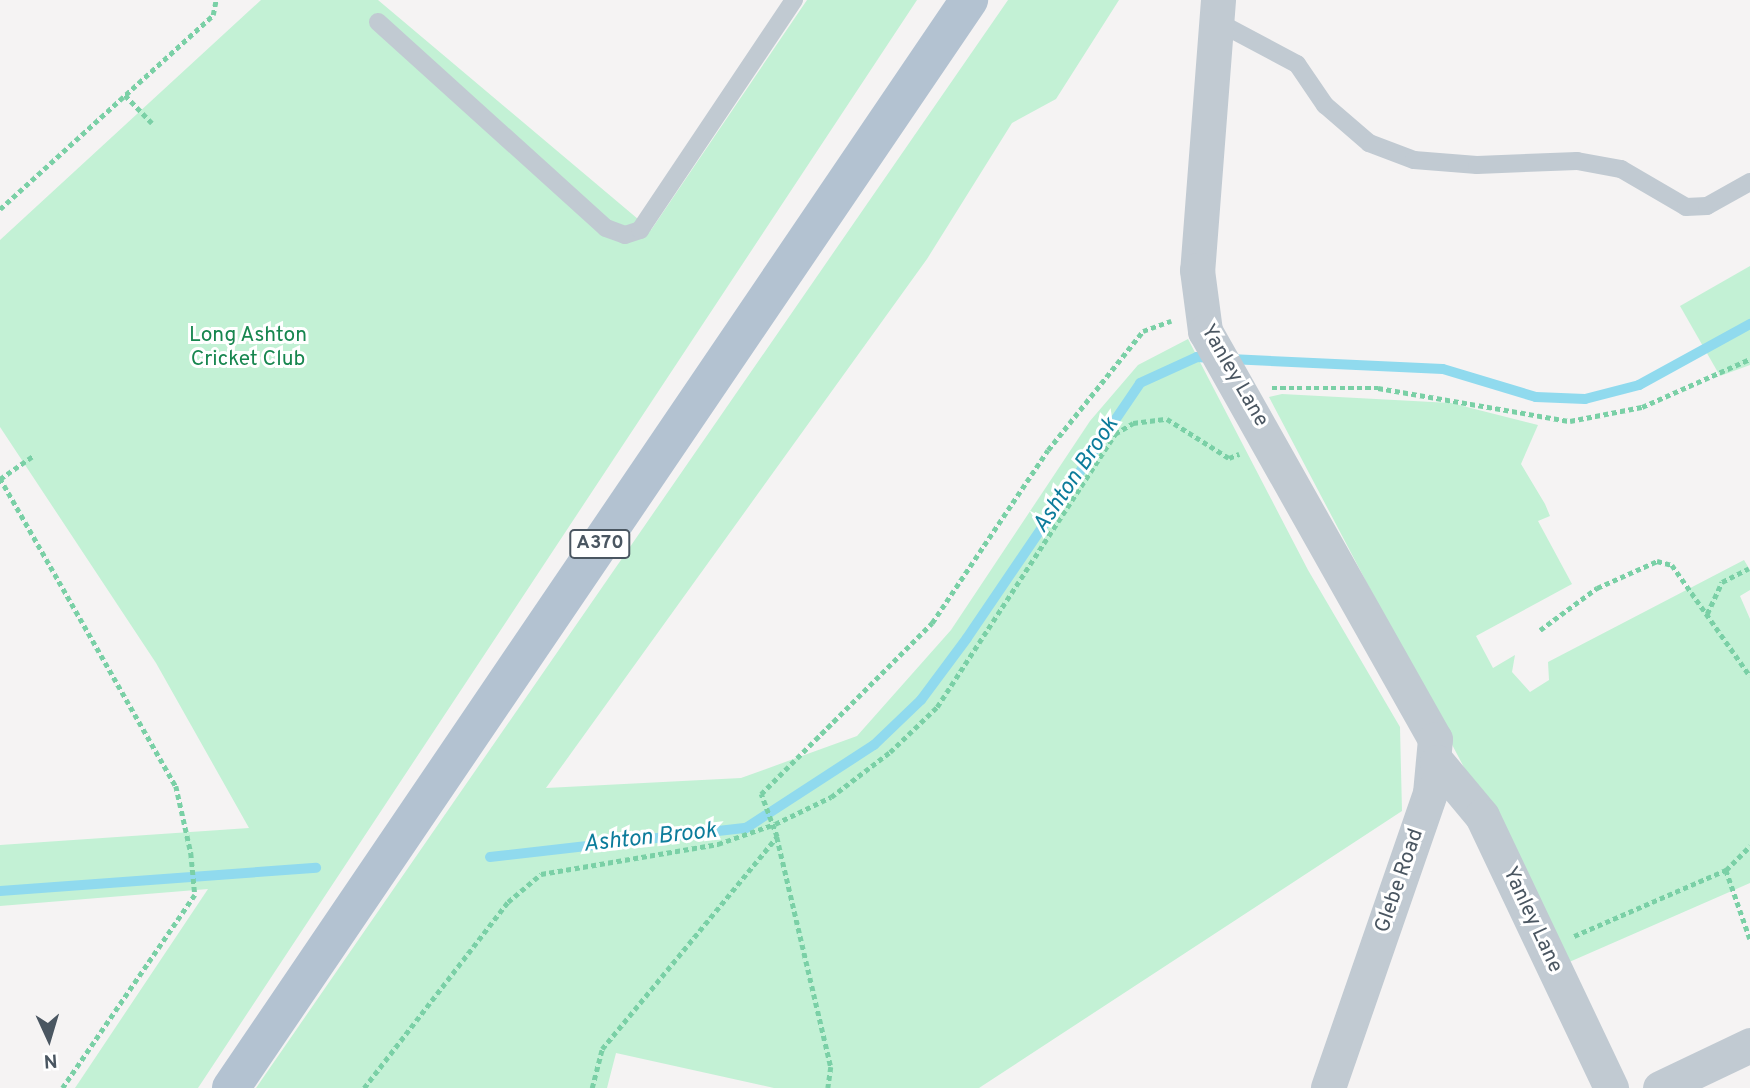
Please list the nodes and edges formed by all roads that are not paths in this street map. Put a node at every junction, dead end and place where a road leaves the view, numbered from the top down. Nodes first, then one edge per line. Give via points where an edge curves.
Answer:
1 (794, 0) edge
2 (968, 0) edge
3 (1217, 11) edge
4 (377, 22) dead end
5 (1750, 182) edge
6 (1437, 762) junction
7 (1750, 1045) edge
8 (1709, 1078) edge
9 (231, 1088) edge
10 (1328, 1088) edge
11 (1611, 1088) edge
12 (1660, 1088) edge

1 - 4 lane via 640,230 625,235 606,228
2 - 9 main road, A370
3 - 5 lane via 1297,64 1325,104 1369,143 1414,160 1477,166 1577,160 1621,169 1686,207 1707,206
3 - 6 street, Yanley Lane via 1199,310 1402,676 1435,739
6 - 10 street, Glebe Road
6 - 11 street, Yanley Lane via 1482,816
7 - 8 street
8 - 12 street

